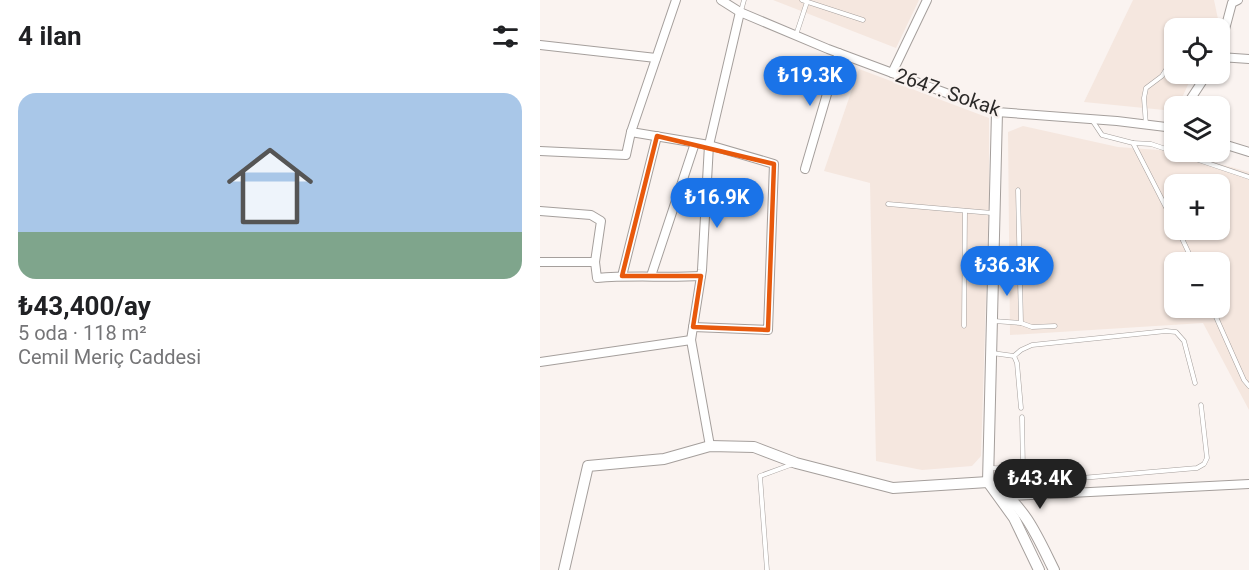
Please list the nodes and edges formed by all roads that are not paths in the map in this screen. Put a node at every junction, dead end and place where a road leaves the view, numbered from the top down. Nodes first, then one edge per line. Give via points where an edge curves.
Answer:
1 (676, 0) edge
2 (721, 0) edge
3 (744, 0) edge
4 (927, 0) edge
5 (805, 1) edge
6 (1233, 1) edge
7 (740, 12) junction
8 (1228, 18) edge
9 (863, 20) dead end
10 (796, 35) junction
11 (540, 45) edge
12 (839, 53) junction
13 (656, 58) junction
14 (1230, 58) edge
15 (1249, 59) edge
16 (892, 73) junction
17 (1164, 73) edge
18 (997, 112) junction
19 (1092, 119) junction
20 (1146, 124) junction
21 (1164, 126) edge
22 (631, 132) junction
23 (657, 136) junction
24 (695, 143) junction
25 (1133, 143) junction
26 (709, 145) junction
27 (1230, 146) edge
28 (540, 151) edge
29 (1249, 152) edge
30 (806, 169) dead end
31 (1249, 177) edge
32 (1018, 190) dead end
33 (1164, 203) edge
34 (888, 204) dead end
35 (965, 211) junction
36 (540, 212) edge
37 (995, 213) junction
38 (540, 262) edge
39 (595, 262) junction
40 (622, 276) junction
41 (651, 276) junction
42 (701, 276) junction
43 (1216, 318) edge
44 (993, 321) junction
45 (1021, 323) junction
46 (964, 326) dead end
47 (1055, 326) dead end
48 (693, 327) junction
49 (691, 340) junction
50 (992, 353) junction
51 (1014, 356) junction
52 (540, 362) edge
53 (1195, 383) dead end
54 (1249, 386) edge
55 (1201, 405) dead end
56 (1021, 408) dead end
57 (1023, 417) dead end
58 (710, 446) junction
59 (796, 463) junction
60 (989, 468) junction
61 (1023, 469) junction
62 (988, 482) junction
63 (1249, 484) edge
64 (1009, 496) junction
65 (564, 570) edge
66 (767, 570) edge
67 (1039, 570) edge
68 (1054, 570) edge

1 - 13 street
2 - 7 street, 2647. Sokak
3 - 7 lane
4 - 16 street
5 - 9 lane
5 - 10 lane
6 - 8 street
7 - 10 street, 2647. Sokak
7 - 26 street
10 - 12 street, 2647. Sokak
11 - 13 street
12 - 16 street, 2647. Sokak
12 - 30 street
13 - 22 street
14 - 15 street
16 - 18 street, 2647. Sokak
17 - 20 lane via 1146,88
18 - 19 street, 2647. Sokak
18 - 37 street
19 - 20 street, 2647. Sokak
19 - 25 lane via 1102,135
20 - 21 street, 2647. Sokak
22 - 23 street
22 - 28 street via 626,155
23 - 24 street
23 - 40 street
24 - 26 street
24 - 41 street
25 - 31 lane via 1151,144
25 - 33 lane
26 - 42 street
26 - 48 street via 774,164 768,330
27 - 29 street
32 - 45 lane
34 - 35 lane
35 - 37 lane
35 - 46 lane
36 - 39 street via 591,215 601,221
37 - 44 street
38 - 39 street
39 - 40 street via 597,278
40 - 41 street
41 - 42 street
42 - 48 street
43 - 54 lane
44 - 45 lane
44 - 50 street
45 - 47 lane via 1032,327
48 - 49 street
49 - 52 street
49 - 58 street
50 - 51 lane
50 - 60 street
51 - 53 lane via 1032,345 1166,331 1176,333 1184,341
51 - 56 lane
55 - 61 lane via 1207,458 1197,468 1035,482
57 - 61 lane
58 - 59 street via 754,447
58 - 65 street via 664,459 588,466
59 - 62 street via 893,488
59 - 66 lane via 760,476
60 - 61 lane
60 - 62 street
62 - 64 street
62 - 67 street via 1014,518
63 - 64 street
64 - 68 street via 1029,520

